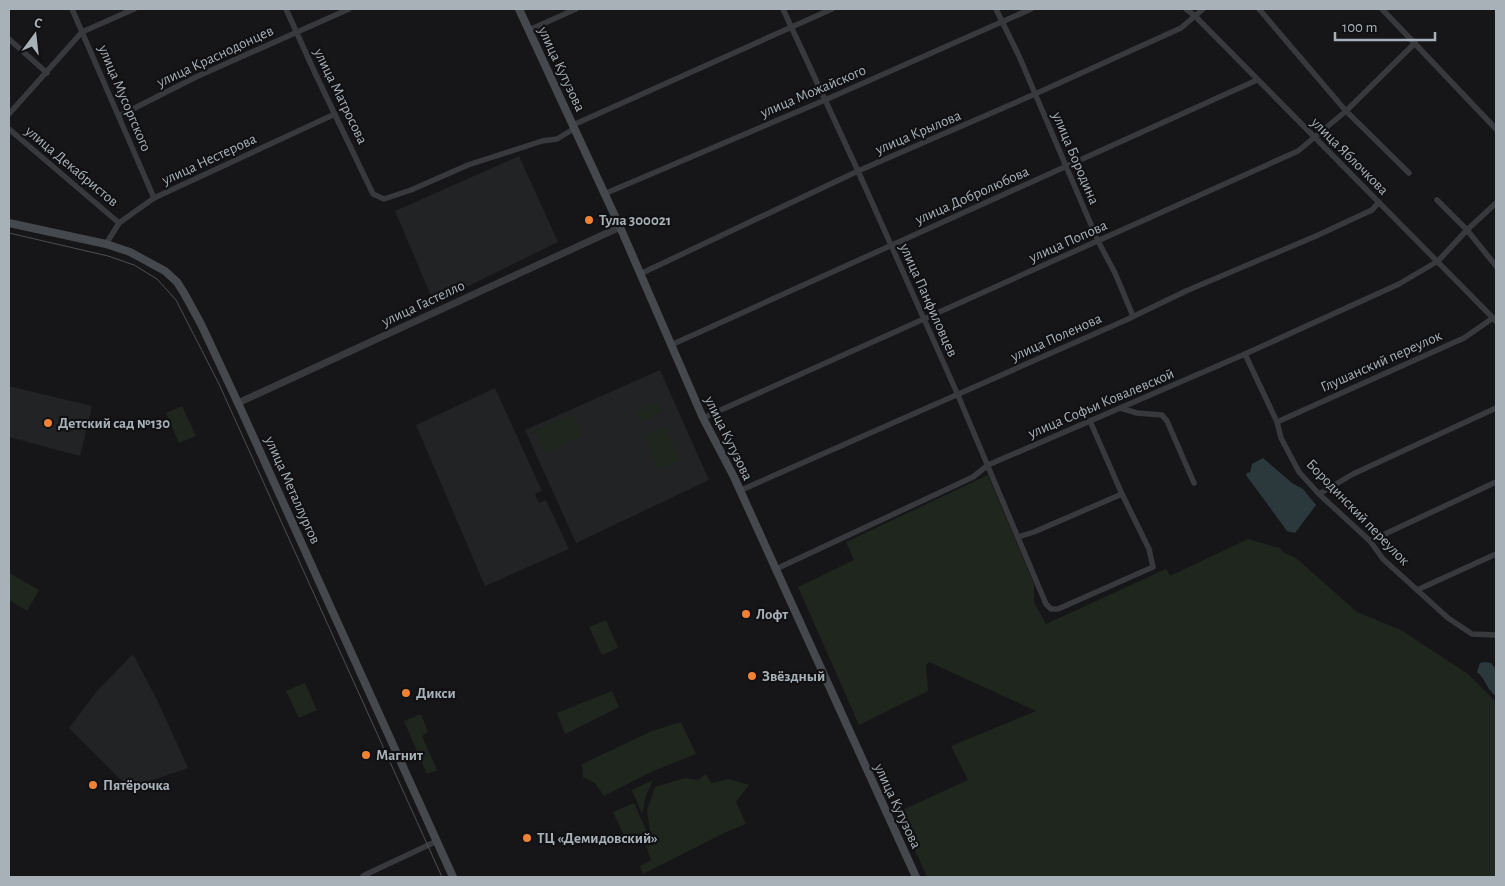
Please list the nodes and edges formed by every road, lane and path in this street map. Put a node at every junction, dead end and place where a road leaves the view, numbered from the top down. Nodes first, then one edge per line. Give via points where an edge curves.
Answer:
1 (72, 9) edge
2 (134, 9) edge
3 (286, 9) edge
4 (349, 9) edge
5 (519, 9) edge
6 (576, 9) edge
7 (783, 9) edge
8 (832, 9) edge
9 (996, 9) edge
10 (1031, 9) edge
11 (1186, 9) edge
12 (1203, 9) edge
13 (1259, 9) edge
14 (1382, 9) edge
15 (1195, 16) junction
16 (1002, 22) junction
17 (791, 27) junction
18 (529, 30) junction
19 (82, 32) junction
20 (296, 32) junction
21 (9, 39) edge
22 (1414, 43) junction
23 (47, 73) junction
24 (1257, 80) junction
25 (1035, 94) junction
26 (825, 100) junction
27 (1346, 110) junction
28 (9, 114) edge
29 (335, 114) junction
30 (119, 116) junction
31 (574, 126) junction
32 (9, 129) edge
33 (1496, 129) edge
34 (1314, 138) junction
35 (1066, 166) junction
36 (858, 171) junction
37 (1410, 173) dead end
38 (604, 194) junction
39 (154, 198) junction
40 (1437, 200) dead end
41 (1379, 202) junction
42 (1496, 203) edge
43 (9, 223) edge
44 (119, 223) junction
45 (620, 227) junction
46 (1467, 230) junction
47 (1098, 241) junction
48 (106, 244) junction
49 (891, 246) junction
50 (1438, 261) junction
51 (1496, 266) edge
52 (640, 274) junction
53 (1133, 316) junction
54 (923, 320) junction
55 (1495, 320) edge
56 (671, 345) junction
57 (1245, 354) junction
58 (957, 393) junction
59 (238, 403) junction
60 (1120, 408) junction
61 (1496, 408) edge
62 (703, 418) junction
63 (1090, 422) junction
64 (1277, 422) junction
65 (988, 465) junction
66 (1194, 482) dead end
67 (1496, 482) edge
68 (740, 491) junction
69 (1122, 494) junction
70 (1319, 494) junction
71 (1018, 537) junction
72 (1370, 541) junction
73 (1496, 554) edge
74 (776, 569) junction
75 (1417, 590) junction
76 (1496, 635) edge
77 (437, 841) junction
78 (363, 877) edge
79 (453, 877) edge
80 (916, 877) edge

1 - 19 street, улица Мусоргского
2 - 19 street
3 - 20 street, улица Матросова
4 - 20 street, улица Краснодонцев
5 - 18 main road, улица Кутузова
6 - 18 street
7 - 17 street, улица Панфиловцев
8 - 17 street
9 - 16 street, улица Бородина
10 - 16 street, улица Можайского
11 - 15 street, улица Яблочкова
12 - 15 street, улица Крылова
13 - 27 street, улица Яблочкова
14 - 22 street
15 - 24 street, улица Яблочкова
15 - 25 street, улица Крылова via 1181,28
16 - 25 street, улица Бородина
16 - 26 street, улица Можайского
17 - 26 street, улица Панфиловцев
17 - 31 street
18 - 31 main road, улица Кутузова
19 - 23 street
19 - 30 street, улица Мусоргского
20 - 29 street, улица Матросова
20 - 30 street, улица Краснодонцев
21 - 23 street
22 - 27 street, улица Попова
22 - 33 street
23 - 28 street
24 - 34 street, улица Яблочкова
24 - 35 street, улица Добролюбова
25 - 35 street, улица Бородина
25 - 36 street, улица Крылова
26 - 36 street, улица Панфиловцев
26 - 38 street, улица Можайского
27 - 34 street, улица Попова
27 - 37 street, улица Яблочкова
29 - 31 street, улица Матросова via 374,194 384,199 468,165 557,139
29 - 39 street, улица Нестерова
30 - 39 street, улица Мусоргского
31 - 38 main road, улица Кутузова
32 - 44 street, улица Декабристов
34 - 41 street, улица Яблочкова
34 - 47 street, улица Попова via 1298,151
35 - 47 street, улица Бородина
35 - 49 street, улица Добролюбова
36 - 49 street, улица Панфиловцев
36 - 52 street, улица Крылова
38 - 45 main road, улица Кутузова
39 - 44 street, улица Нестерова
40 - 46 street
41 - 50 street, улица Яблочкова
41 - 53 street, улица Поленова via 1372,210
42 - 46 street, улица Софьи Ковалевской
43 - 48 main road, улица Металлургов
44 - 48 street, улица Нестерова
45 - 52 main road, улица Кутузова
45 - 59 street, улица Гастелло
46 - 50 street, улица Софьи Ковалевской
46 - 51 street
47 - 53 street, улица Бородина
47 - 54 street, улица Попова
48 - 59 main road, улица Металлургов via 147,260 177,282 201,324
49 - 54 street, улица Панфиловцев
49 - 56 street, улица Добролюбова
50 - 55 street, улица Яблочкова
50 - 57 street, улица Софьи Ковалевской via 1399,284
52 - 56 main road, улица Кутузова
53 - 58 street, улица Поленова
54 - 58 street, улица Панфиловцев
54 - 62 street, улица Попова
55 - 64 street, Глушанский переулок via 1464,338
56 - 62 main road, улица Кутузова
57 - 60 street, улица Софьи Ковалевской
57 - 64 street, Бородинский переулок
58 - 65 street, улица Панфиловцев
58 - 68 street, улица Поленова
59 - 77 main road, улица Металлургов
60 - 63 street, улица Софьи Ковалевской
60 - 66 street via 1137,414 1162,415
61 - 70 street via 1353,474
62 - 68 main road, улица Кутузова
63 - 65 street, улица Софьи Ковалевской
63 - 69 street
64 - 70 street, Бородинский переулок via 1281,438 1299,472
65 - 71 street, улица Панфиловцев
65 - 74 street, улица Софьи Ковалевской via 965,481
67 - 72 street
68 - 74 main road, улица Кутузова
69 - 71 street
69 - 71 street, улица Панфиловцев via 1149,549 1153,568 1058,609 1051,609 1046,604
70 - 72 street, Бородинский переулок
72 - 75 street, Бородинский переулок via 1383,559
73 - 75 street
74 - 80 main road, улица Кутузова
75 - 76 street, Бородинский переулок via 1472,634
77 - 78 street
77 - 79 main road, улица Металлургов

